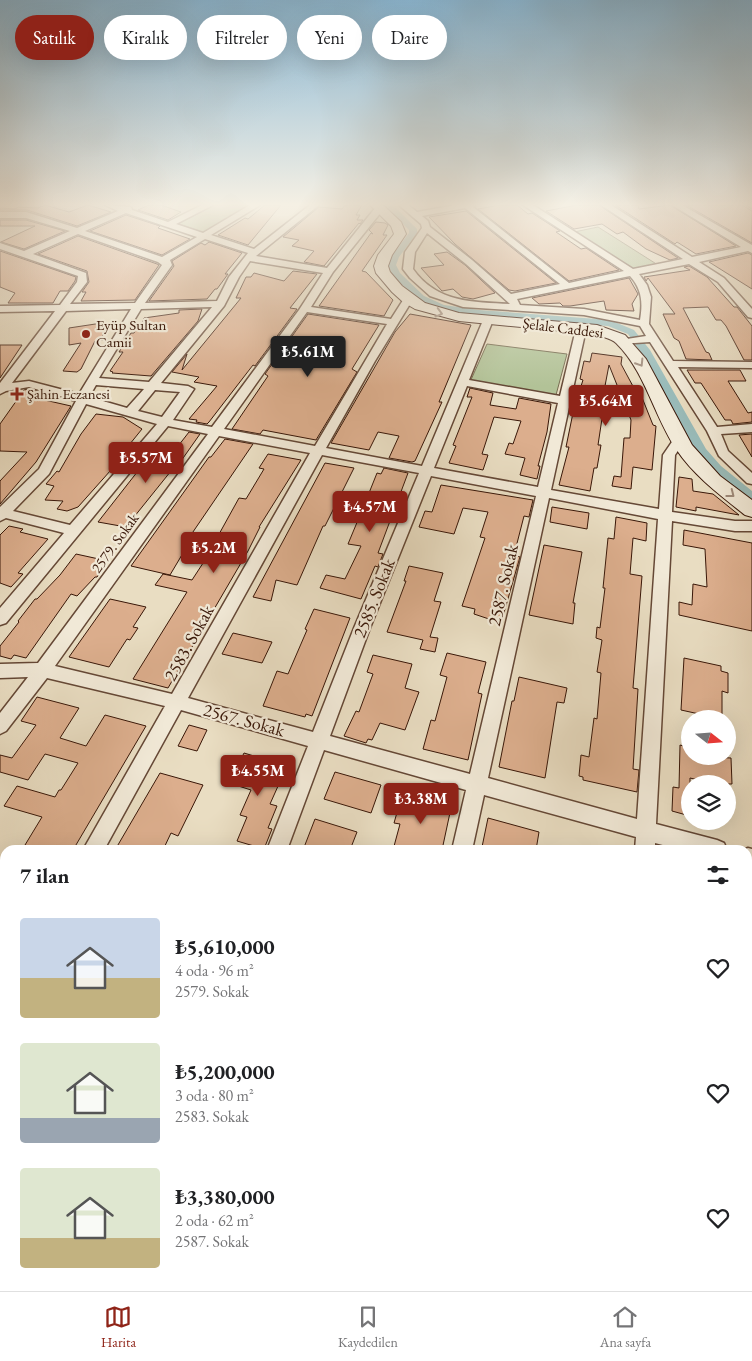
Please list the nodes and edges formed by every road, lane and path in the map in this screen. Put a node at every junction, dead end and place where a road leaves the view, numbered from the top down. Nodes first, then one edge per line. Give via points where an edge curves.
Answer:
1 (56, 265) edge
2 (167, 265) edge
3 (243, 265) edge
4 (301, 265) edge
5 (333, 265) edge
6 (382, 265) edge
7 (408, 265) edge
8 (473, 265) edge
9 (539, 265) edge
10 (620, 265) edge
11 (672, 265) edge
12 (698, 265) edge
13 (329, 271) junction
14 (634, 274) junction
15 (568, 286) junction
16 (508, 298) junction
17 (408, 299) junction
18 (220, 304) junction
19 (518, 306) junction
20 (137, 307) junction
21 (62, 308) junction
22 (0, 309) edge
23 (304, 309) junction
24 (752, 315) edge
25 (488, 320) junction
26 (393, 322) junction
27 (644, 324) junction
28 (581, 329) junction
29 (651, 339) junction
30 (629, 341) junction
31 (671, 364) junction
32 (752, 365) edge
33 (92, 381) junction
34 (462, 382) junction
35 (154, 386) junction
36 (1, 389) edge
37 (84, 398) junction
38 (564, 400) junction
39 (131, 411) junction
40 (165, 422) junction
41 (752, 428) edge
42 (216, 430) junction
43 (712, 431) junction
44 (680, 439) junction
45 (318, 451) junction
46 (425, 471) junction
47 (752, 480) edge
48 (543, 492) junction
49 (752, 510) edge
50 (1, 513) edge
51 (664, 515) junction
52 (752, 526) edge
53 (73, 531) junction
54 (0, 619) edge
55 (43, 670) junction
56 (0, 671) edge
57 (177, 702) junction
58 (0, 726) edge
59 (319, 741) junction
60 (477, 786) junction
61 (646, 832) junction
62 (96, 845) edge
63 (279, 845) edge
64 (463, 845) edge
65 (645, 845) edge
66 (697, 845) edge

1 - 21 street via 82,275 82,282
2 - 20 street
3 - 18 street
4 - 13 street
5 - 13 street, 2579. Sokak
6 - 17 street, Şelale Caddesi via 383,273
7 - 19 street via 433,294 464,304
8 - 16 street
9 - 15 street
10 - 14 street
11 - 14 street
12 - 24 street via 737,291
13 - 23 street, 2579. Sokak
14 - 15 street
14 - 27 street via 646,291 648,304
15 - 16 street
16 - 19 street
17 -> 25 street, Şelale Caddesi via 433,312
17 - 26 street, 2583. Sokak
18 - 20 street
18 - 35 street
19 - 27 street via 584,312
20 - 21 street
20 - 33 street
21 - 22 street
21 - 36 street
23 - 26 street
23 - 42 street, 2579. Sokak
25 - 28 street, Şelale Caddesi
25 - 34 street, 2585. Sokak
26 - 45 street, 2583. Sokak
27 - 29 street
28 - 30 street, Şelale Caddesi
28 - 38 street, 2587. Sokak
29 - 30 street
29 - 31 street
30 -> 44 street, Şelale Caddesi
31 - 32 street
31 - 43 street
33 - 35 street
33 - 37 street
34 - 38 street
34 - 46 street, 2585. Sokak
35 - 39 street
35 - 40 street via 188,389
36 - 37 street via 29,384
37 - 39 street
37 - 50 street via 44,471
38 - 48 street, 2587. Sokak
39 - 40 street
40 - 42 street
40 - 53 street
41 - 43 street
42 - 45 street
42 - 55 street, 2579. Sokak
43 - 47 street via 723,453
44 -> 49 street, Şelale Caddesi via 713,480
44 - 51 street via 669,455
45 - 46 street
45 - 57 street, 2583. Sokak
46 - 48 street
46 - 59 street, 2585. Sokak
48 - 51 street
48 - 60 street, 2587. Sokak
50 - 53 street
51 - 52 street
51 - 61 street
53 - 54 street
55 - 56 street, 2567. Sokak
55 - 57 street, 2567. Sokak
55 - 58 street, 2579. Sokak
57 - 59 street, 2567. Sokak
57 - 62 street, 2583. Sokak
59 - 60 street, 2567. Sokak
59 - 63 street, 2585. Sokak
60 - 61 street, 2567. Sokak
60 - 64 street, 2587. Sokak
61 - 65 street
61 - 66 street, 2567. Sokak

